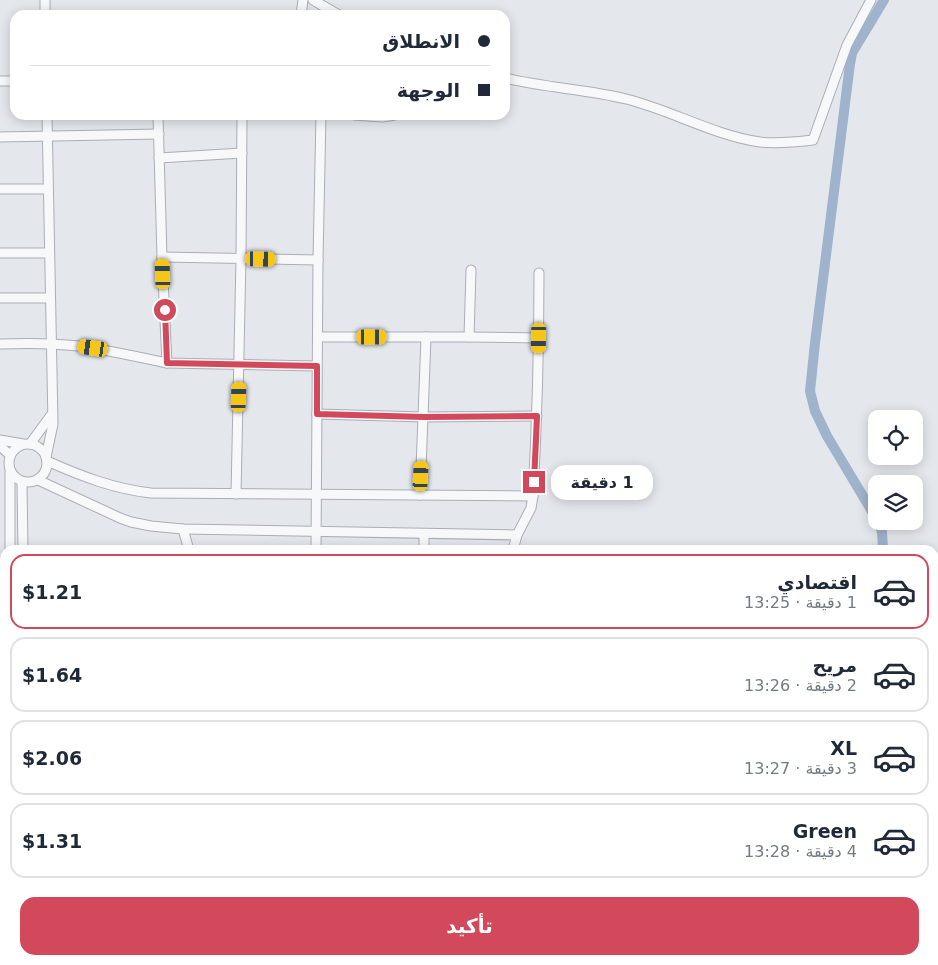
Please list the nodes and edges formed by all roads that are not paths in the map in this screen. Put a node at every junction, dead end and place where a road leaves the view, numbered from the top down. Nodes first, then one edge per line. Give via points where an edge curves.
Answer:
1 (313, 0) edge
2 (871, 0) edge
3 (330, 10) edge
4 (510, 79) edge
5 (47, 120) edge
6 (158, 120) edge
7 (242, 120) edge
8 (321, 120) edge
9 (159, 134) junction
10 (47, 136) junction
11 (0, 137) edge
12 (242, 153) junction
13 (159, 158) junction
14 (0, 189) edge
15 (48, 189) junction
16 (0, 253) edge
17 (49, 253) junction
18 (162, 257) junction
19 (242, 258) junction
20 (318, 260) junction
21 (471, 270) dead end
22 (539, 273) dead end
23 (0, 298) edge
24 (50, 298) junction
25 (318, 337) junction
26 (426, 337) junction
27 (469, 337) junction
28 (539, 338) junction
29 (51, 343) junction
30 (0, 344) edge
31 (167, 363) junction
32 (240, 365) junction
33 (317, 366) junction
34 (52, 414) junction
35 (317, 414) junction
36 (537, 416) junction
37 (424, 417) junction
38 (0, 440) edge
39 (26, 444) junction
40 (0, 446) edge
41 (10, 455) junction
42 (47, 459) junction
43 (10, 472) junction
44 (38, 480) junction
45 (22, 482) junction
46 (236, 494) junction
47 (316, 495) junction
48 (420, 496) junction
49 (533, 496) junction
50 (183, 529) junction
51 (317, 531) junction
52 (424, 534) junction
53 (517, 535) junction
54 (10, 545) edge
55 (22, 545) edge
56 (188, 545) edge
57 (316, 545) edge
58 (424, 545) edge
59 (514, 545) edge

1 - 3 street
2 - 4 street via 847,45 813,140 760,142 704,127 626,99
5 - 10 street
6 - 9 street
7 - 12 street
8 - 20 street
9 - 10 street
9 - 13 street
10 - 11 street
10 - 15 street
12 - 13 street
12 - 19 street
13 - 18 street
14 - 15 street
15 - 17 street
16 - 17 street
17 - 24 street
18 - 19 street
18 - 31 street
19 - 20 street
19 - 32 street
20 - 25 street
21 - 27 street
22 - 28 street
23 - 24 street
24 - 29 street
25 - 26 street
25 - 33 street
26 - 27 street
26 - 37 street
27 - 28 street
28 - 36 street
29 - 30 street
29 - 31 street
29 - 34 street
31 - 32 street
32 - 33 street
32 - 46 street
33 - 35 street
34 - 39 street
34 - 42 street
35 - 37 street
35 - 47 street
36 - 37 street
36 - 49 street
37 - 48 street
38 - 39 street
39 - 41 street via 17,447
39 - 42 street via 39,447
40 - 41 street
41 - 43 street
42 - 44 street via 45,472
42 - 46 street via 89,479 139,492
43 - 45 street
43 - 54 street
44 - 45 street
44 - 50 street via 131,522
45 - 55 street
46 - 47 street
47 - 48 street
47 - 51 street
48 - 49 street
49 - 53 street
50 - 51 street
50 - 56 street
51 - 52 street
51 - 57 street
52 - 53 street
52 - 58 street
53 - 59 street

